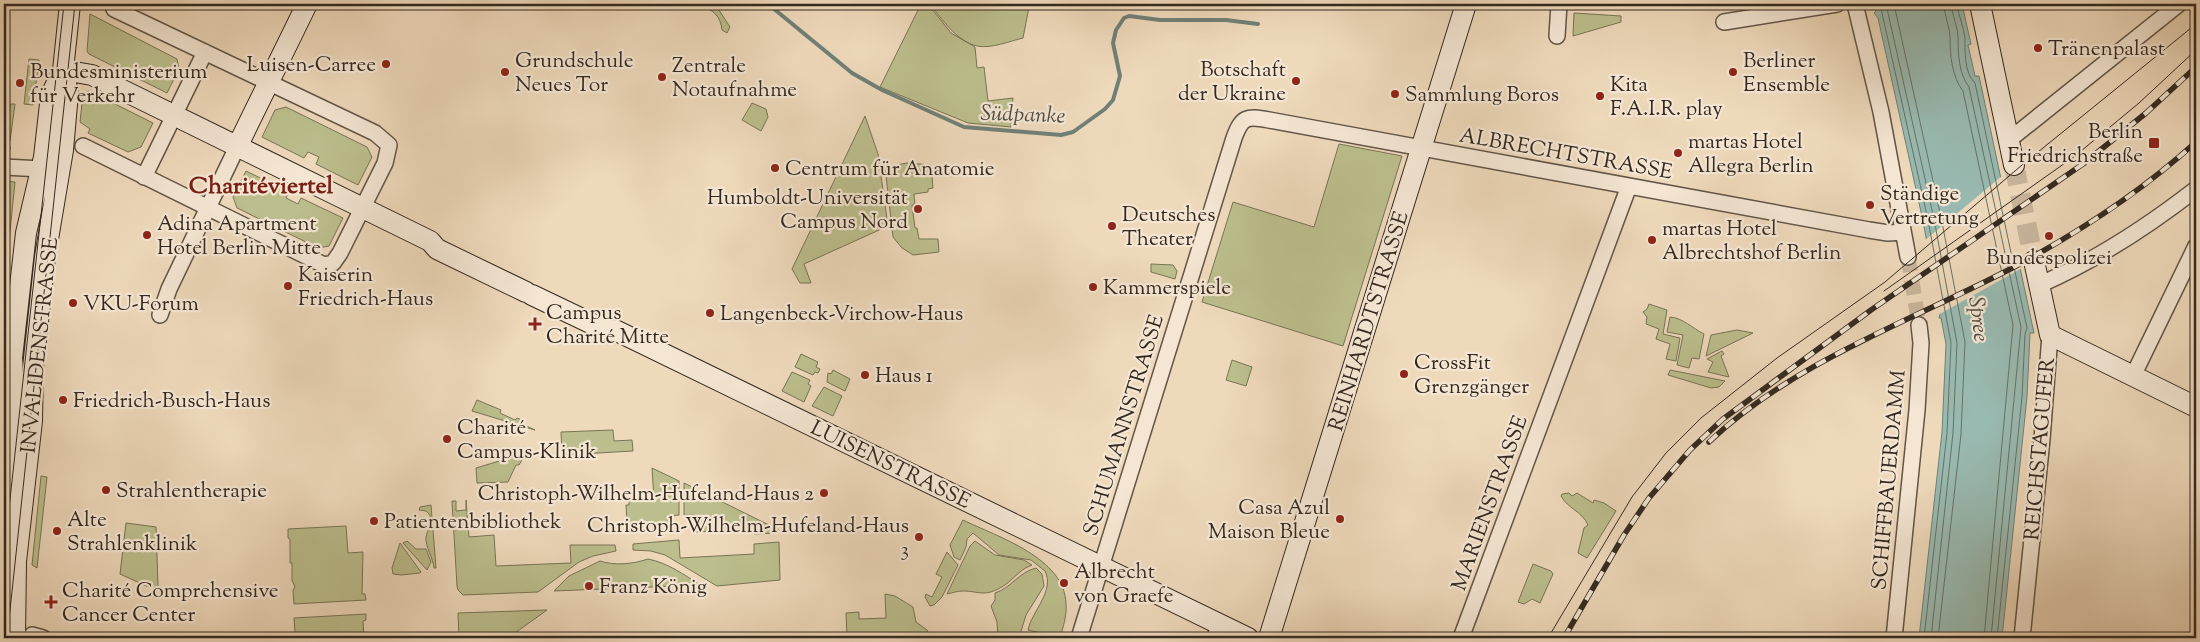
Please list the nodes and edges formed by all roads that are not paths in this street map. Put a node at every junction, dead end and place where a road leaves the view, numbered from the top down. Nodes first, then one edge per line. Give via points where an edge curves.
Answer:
1 (70, 4) edge
2 (307, 4) edge
3 (1466, 4) edge
4 (1559, 4) edge
5 (1837, 4) edge
6 (1980, 4) edge
7 (2179, 4) edge
8 (114, 8) dead end
9 (1734, 15) edge
10 (1858, 15) edge
11 (1557, 36) dead end
12 (205, 52) junction
13 (63, 70) junction
14 (269, 82) junction
15 (174, 114) junction
16 (1234, 138) joint
17 (2009, 140) junction
18 (83, 146) dead end
19 (238, 146) junction
20 (1421, 148) junction
21 (2014, 165) tunnel mouth
22 (4, 167) edge
23 (51, 170) junction
24 (144, 176) junction
25 (1629, 186) junction
26 (2196, 188) edge
27 (208, 208) junction
28 (363, 208) junction
29 (1903, 232) junction
30 (2196, 246) edge
31 (1908, 257) tunnel mouth
32 (2034, 262) tunnel mouth
33 (2039, 285) junction
34 (160, 315) dead end
35 (1919, 325) tunnel mouth
36 (2050, 335) junction
37 (2133, 376) junction
38 (17, 405) edge
39 (2196, 407) edge
40 (4, 527) edge
41 (1102, 567) junction
42 (1217, 631) edge
43 (30, 637) edge
44 (1079, 638) edge
45 (1248, 638) edge
46 (1269, 638) edge
47 (1461, 638) edge
48 (1894, 638) edge
49 (2022, 638) edge

1 - 13 street, INVALIDENSTRASSE
2 - 14 street
3 - 20 street, REINHARDTSTRASSE
4 - 11 street
5 - 9 street
6 - 17 street
7 - 17 street
8 - 12 street
10 - 29 street via 1882,112
12 - 14 street
12 - 15 street
13 - 15 street, LUISENSTRASSE via 92,75
13 - 23 street, INVALIDENSTRASSE via 51,95
14 - 19 street
14 - 28 street via 375,133 389,145 385,163
15 - 19 street, LUISENSTRASSE
15 - 24 street
16 - 20 street, ALBRECHTSTRASSE via 1239,125 1251,117
16 - 41 street, SCHUMANNSTRASSE
17 - 21 street
18 - 24 street
19 - 27 street
19 - 28 street, LUISENSTRASSE
20 - 25 street, ALBRECHTSTRASSE
20 - 46 street, REINHARDTSTRASSE
22 - 23 street
23 - 38 street, INVALIDENSTRASSE via 26,233 12,349
24 - 27 street
25 - 29 street, ALBRECHTSTRASSE via 1869,230
25 - 47 street, MARIENSTRASSE
26 - 33 street via 2122,242
27 - 28 street via 324,265 333,263
27 - 34 street
28 - 41 street, LUISENSTRASSE via 529,294 603,329 617,331
29 - 31 street
30 - 37 street
32 - 33 street, REICHSTAGUFER
33 - 36 street, REICHSTAGUFER
35 - 48 street, SCHIFFBAUERDAMM via 1917,410
36 - 37 street
36 - 49 street, REICHSTAGUFER
37 - 39 street
38 - 40 street, INVALIDENSTRASSE
38 - 43 street, INVALIDENSTRASSE via 16,561
41 - 42 street, LUISENSTRASSE
41 - 44 street, SCHUMANNSTRASSE
42 - 45 street, LUISENSTRASSE

